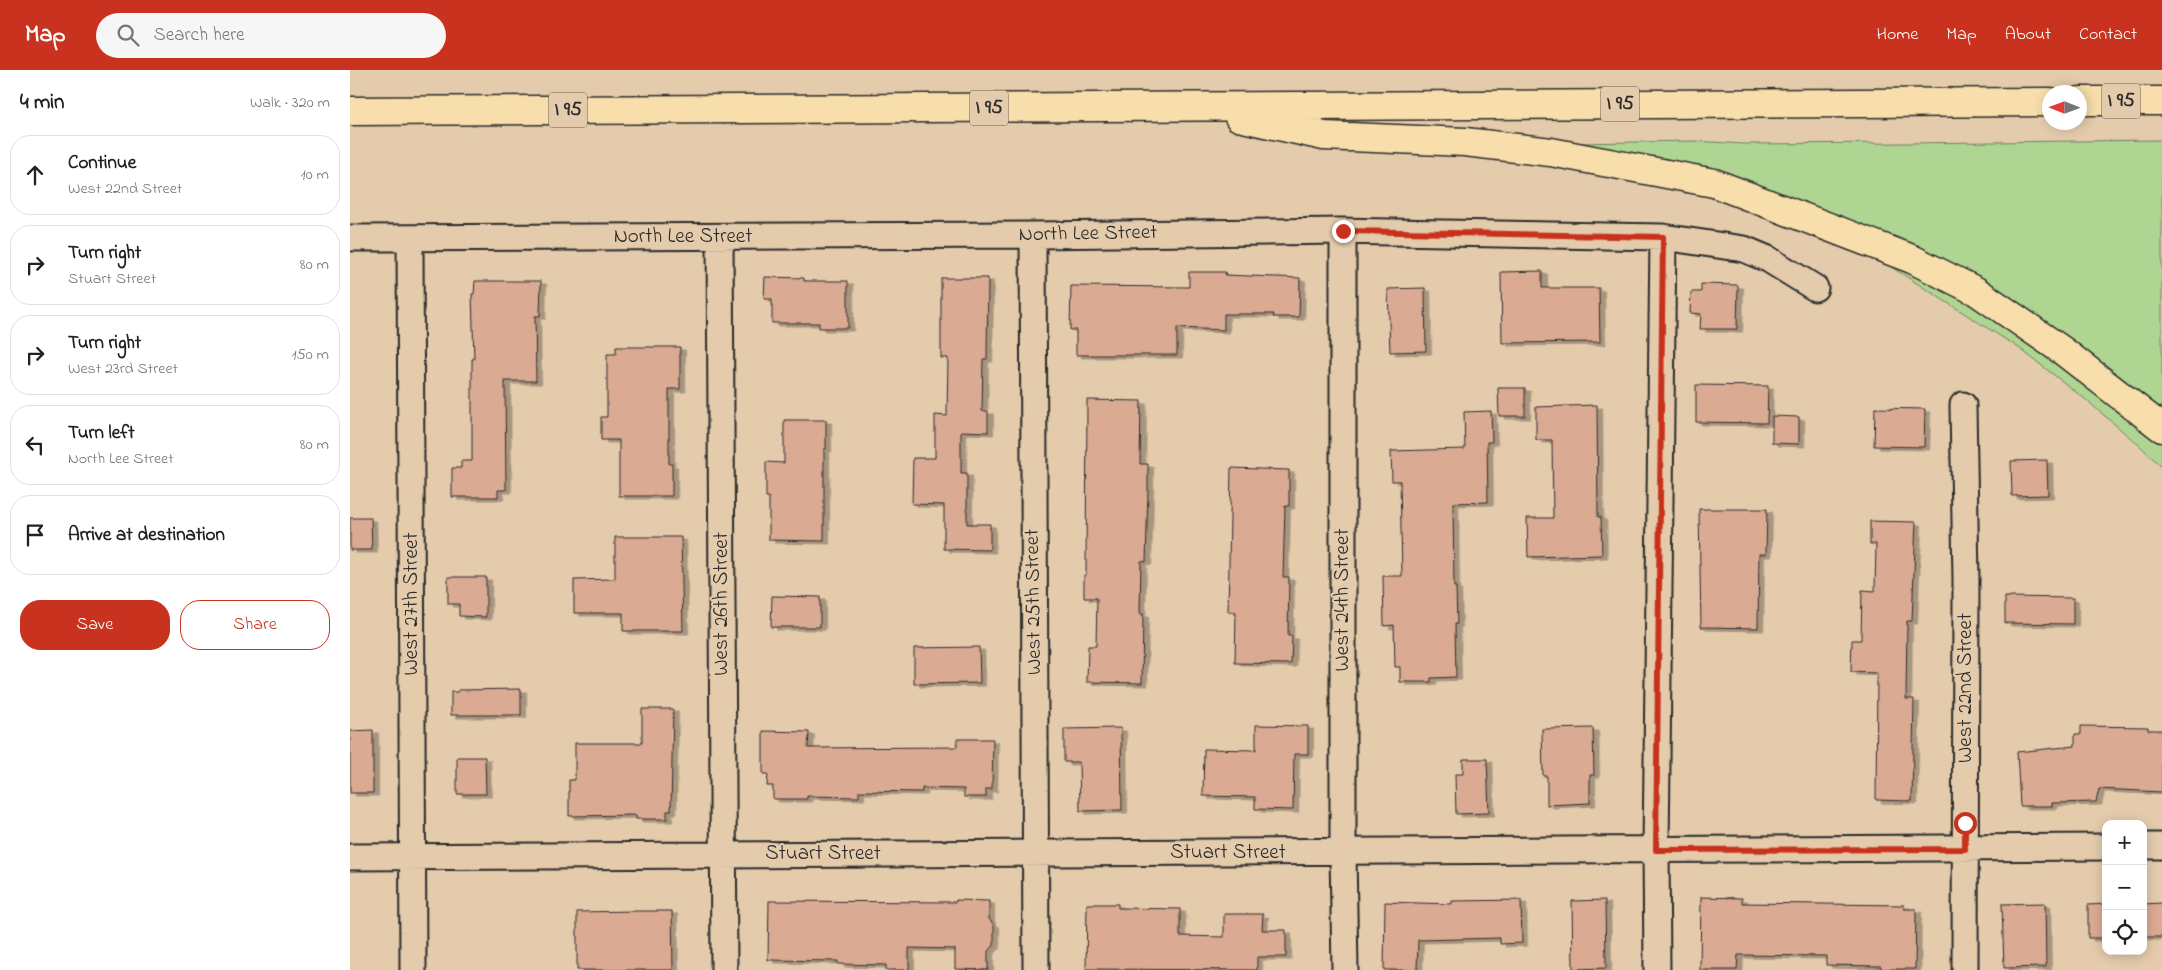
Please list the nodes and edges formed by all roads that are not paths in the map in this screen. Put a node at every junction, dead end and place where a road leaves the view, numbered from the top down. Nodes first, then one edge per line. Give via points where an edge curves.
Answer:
1 (2087, 101) edge
2 (2162, 101) edge
3 (2042, 102) edge
4 (1191, 107) junction
5 (350, 111) edge
6 (1343, 231) junction
7 (1032, 235) junction
8 (720, 237) junction
9 (1663, 237) junction
10 (350, 238) edge
11 (410, 238) junction
12 (1815, 288) dead end
13 (1963, 405) dead end
14 (2162, 428) edge
15 (2147, 846) edge
16 (2162, 846) edge
17 (2102, 847) edge
18 (1965, 849) junction
19 (1656, 850) junction
20 (1343, 853) junction
21 (723, 854) junction
22 (1036, 854) junction
23 (350, 857) edge
24 (413, 857) junction
25 (413, 970) edge
26 (724, 970) edge
27 (1036, 970) edge
28 (1345, 970) edge
29 (1658, 970) edge
30 (1965, 970) edge

1 - 2 highway, I 95
3 - 4 highway, I 95
4 - 5 highway, I 95
4 - 14 highway via 1324,136 1475,143 1551,152 1714,183 1912,259 1976,291 2063,351
6 - 7 street, North Lee Street
6 - 9 street, North Lee Street
6 - 20 street, West 24th Street
7 - 8 street, North Lee Street
7 - 22 street, West 25th Street
8 - 11 street, North Lee Street
8 - 21 street, West 26th Street
9 - 12 street, North Lee Street via 1744,249 1768,259
9 - 19 street
10 - 11 street, North Lee Street
11 - 24 street, West 27th Street
13 - 18 street, West 22nd Street
15 - 16 street
17 - 18 street, Stuart Street
18 - 19 street, Stuart Street
18 - 30 street, West 22nd Street
19 - 20 street, Stuart Street
19 - 29 street
20 - 22 street, Stuart Street
20 - 28 street, West 24th Street
21 - 22 street, Stuart Street
21 - 24 street, Stuart Street
21 - 26 street, West 26th Street
22 - 27 street, West 25th Street
23 - 24 street, Stuart Street
24 - 25 street, West 27th Street

